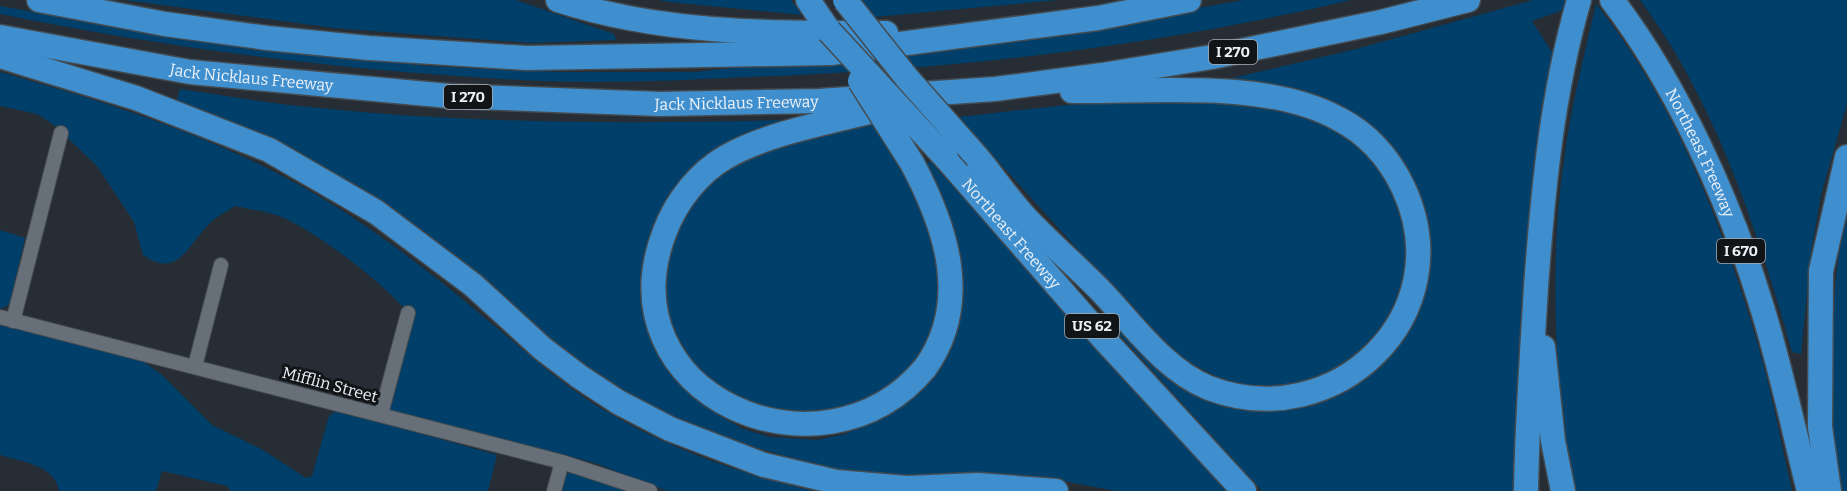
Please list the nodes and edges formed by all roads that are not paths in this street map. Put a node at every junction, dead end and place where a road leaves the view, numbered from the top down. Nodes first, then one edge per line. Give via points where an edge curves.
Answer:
1 (39, 0) edge
2 (558, 0) edge
3 (808, 0) edge
4 (845, 0) edge
5 (1189, 0) edge
6 (1468, 0) edge
7 (1579, 0) edge
8 (1612, 0) edge
9 (829, 31) junction
10 (0, 37) edge
11 (936, 38) junction
12 (0, 56) edge
13 (995, 89) junction
14 (940, 94) junction
15 (61, 133) dead end
16 (1847, 157) edge
17 (220, 265) dead end
18 (1536, 288) junction
19 (408, 313) dead end
20 (6, 319) edge
21 (195, 366) junction
22 (381, 414) junction
23 (562, 462) junction
24 (554, 491) edge
25 (650, 491) edge
26 (1056, 491) edge
27 (1244, 491) edge
28 (1526, 491) edge
29 (1563, 491) edge
30 (1809, 491) edge
31 (1829, 491) edge

1 - 11 highway via 267,38 527,58 831,53
2 - 11 highway via 626,19 707,29 891,33
3 - 9 highway, Northeast Freeway / US 62
4 - 13 highway, bridge via 1025,217 1150,344 1177,369 1207,387 1238,397 1303,396 1358,370 1381,350 1398,326 1410,297 1419,254 1417,234 1406,195 1387,160 1341,119 1302,103 1262,96 1156,89
5 - 11 highway via 1098,18
6 - 13 highway, Jack Nicklaus Freeway / I 270 via 1212,57
7 - 18 highway via 1555,104 1540,218
8 - 30 highway, Northeast Freeway / I 670 via 1633,27 1700,145 1760,301
9 - 14 highway, bridge via 912,163 934,205 947,247 948,319 935,353 915,382 889,406 864,421 836,431 776,432 731,416 685,377 666,345 654,302 661,241 681,202 699,177 725,158 762,141
9 - 27 highway, Northeast Freeway / US 62, bridge
10 - 14 highway, Jack Nicklaus Freeway / I 270 via 190,72 450,96 660,104
12 - 26 highway via 135,98 269,150 418,241 580,377 618,402 691,438 764,465 836,482 907,488 978,485
13 - 14 highway, Jack Nicklaus Freeway / I 270
15 - 20 street
16 - 31 highway via 1821,271 1820,427
17 - 21 street
18 - 28 highway
18 - 29 highway via 1553,441
19 - 22 street
20 - 21 street, Mifflin Street
21 - 22 street, Mifflin Street
22 - 23 street, Mifflin Street
23 - 24 street
23 - 25 street, Mifflin Street

